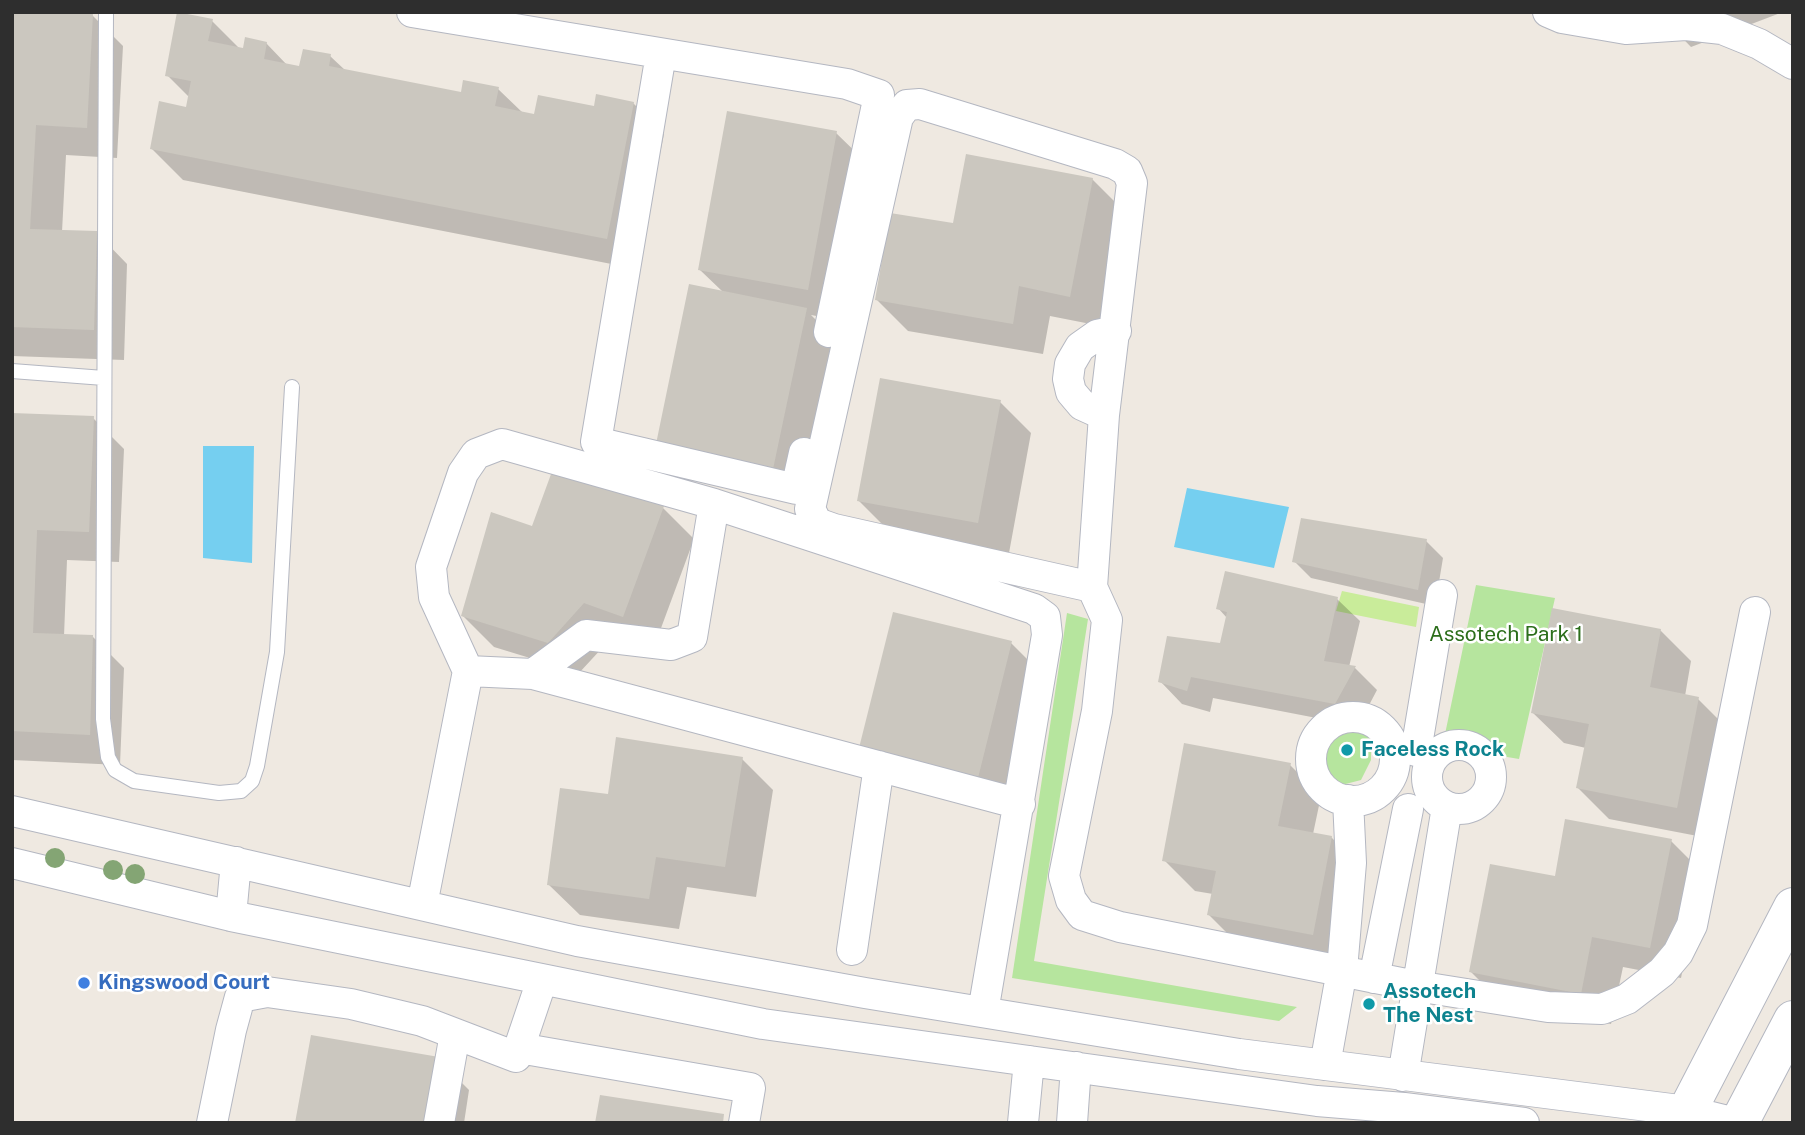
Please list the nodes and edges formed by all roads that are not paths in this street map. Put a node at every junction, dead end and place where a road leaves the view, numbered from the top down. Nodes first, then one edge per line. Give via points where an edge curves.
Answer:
1 (106, 12) edge
2 (412, 12) edge
3 (1548, 12) edge
4 (661, 54) junction
5 (1793, 64) edge
6 (1116, 331) junction
7 (12, 371) edge
8 (104, 378) junction
9 (292, 387) dead end
10 (1104, 415) junction
11 (714, 503) junction
12 (1091, 587) junction
13 (1442, 595) dead end
14 (1755, 612) dead end
15 (468, 671) junction
16 (533, 674) junction
17 (1415, 751) junction
18 (879, 766) junction
19 (1348, 800) junction
20 (1020, 804) junction
21 (1447, 807) junction
22 (1408, 809) dead end
23 (12, 811) edge
24 (236, 862) junction
25 (12, 863) edge
26 (422, 905) junction
27 (1793, 907) edge
28 (231, 916) junction
29 (852, 950) dead end
30 (1342, 970) junction
31 (1374, 978) junction
32 (542, 980) junction
33 (1416, 986) junction
34 (983, 1012) junction
35 (1793, 1020) edge
36 (455, 1034) junction
37 (519, 1048) junction
38 (1280, 1059) junction
39 (1029, 1061) junction
40 (1325, 1065) junction
41 (1076, 1068) junction
42 (1403, 1076) junction
43 (1276, 1096) junction
44 (1684, 1117) edge
45 (212, 1123) edge
46 (439, 1123) edge
47 (744, 1123) edge
48 (1023, 1123) edge
49 (1072, 1123) edge
50 (1524, 1123) edge
51 (1737, 1123) edge

1 - 8 lane
2 - 4 street
3 - 5 street via 1626,29 1686,25 1721,29
4 - 4 street via 847,84 879,95 796,489 596,442
6 - 10 street
6 - 10 street via 1097,335 1080,347 1070,364 1071,392 1082,405
6 - 12 street via 1132,183 1127,171 920,104 906,105 898,117 810,509 817,523 834,529
7 - 8 lane
8 - 9 lane via 103,719 108,757 115,770 134,782 219,793 241,791 252,782 259,753 277,652
10 - 12 street
11 - 15 street via 502,444 476,454 463,473 431,568 434,597
11 - 16 street via 692,637 671,645 586,635
11 - 20 street via 1034,609 1045,618 1047,635
12 - 30 street via 1107,620 1097,711 1064,876 1071,900 1082,915 1097,921
13 - 17 street
14 - 33 street via 1692,925 1662,972 1627,999 1602,1009 1548,1007
15 - 16 street
15 - 26 street
16 - 18 street
17 - 19 street via 1395,761 1385,786 1362,800
17 - 19 street via 1365,719 1345,718 1325,726 1311,750 1314,777 1334,797
17 - 21 street via 1431,793
17 - 21 street via 1466,745 1490,765 1490,787 1478,804
18 - 20 street
18 - 29 street
19 - 30 street via 1351,863
20 - 34 street
21 - 33 street
22 - 31 street
23 - 24 street
24 - 26 street
24 - 28 street
25 - 28 street
26 - 34 street via 577,941
27 - 44 street
28 - 32 street
30 - 31 street
30 - 40 street
31 - 33 street
32 - 37 street
32 - 39 street via 763,1024
33 - 42 street
34 - 38 street
35 - 51 street
36 - 37 street via 516,1057
36 - 45 street via 422,1021 310,996 267,992 240,997
36 - 46 street
37 - 47 street via 750,1088
38 - 40 street
38 - 43 street
39 - 41 street
39 - 48 street
40 - 42 street
41 - 43 street
41 - 49 street
42 - 44 street
43 - 50 street
44 - 51 street

